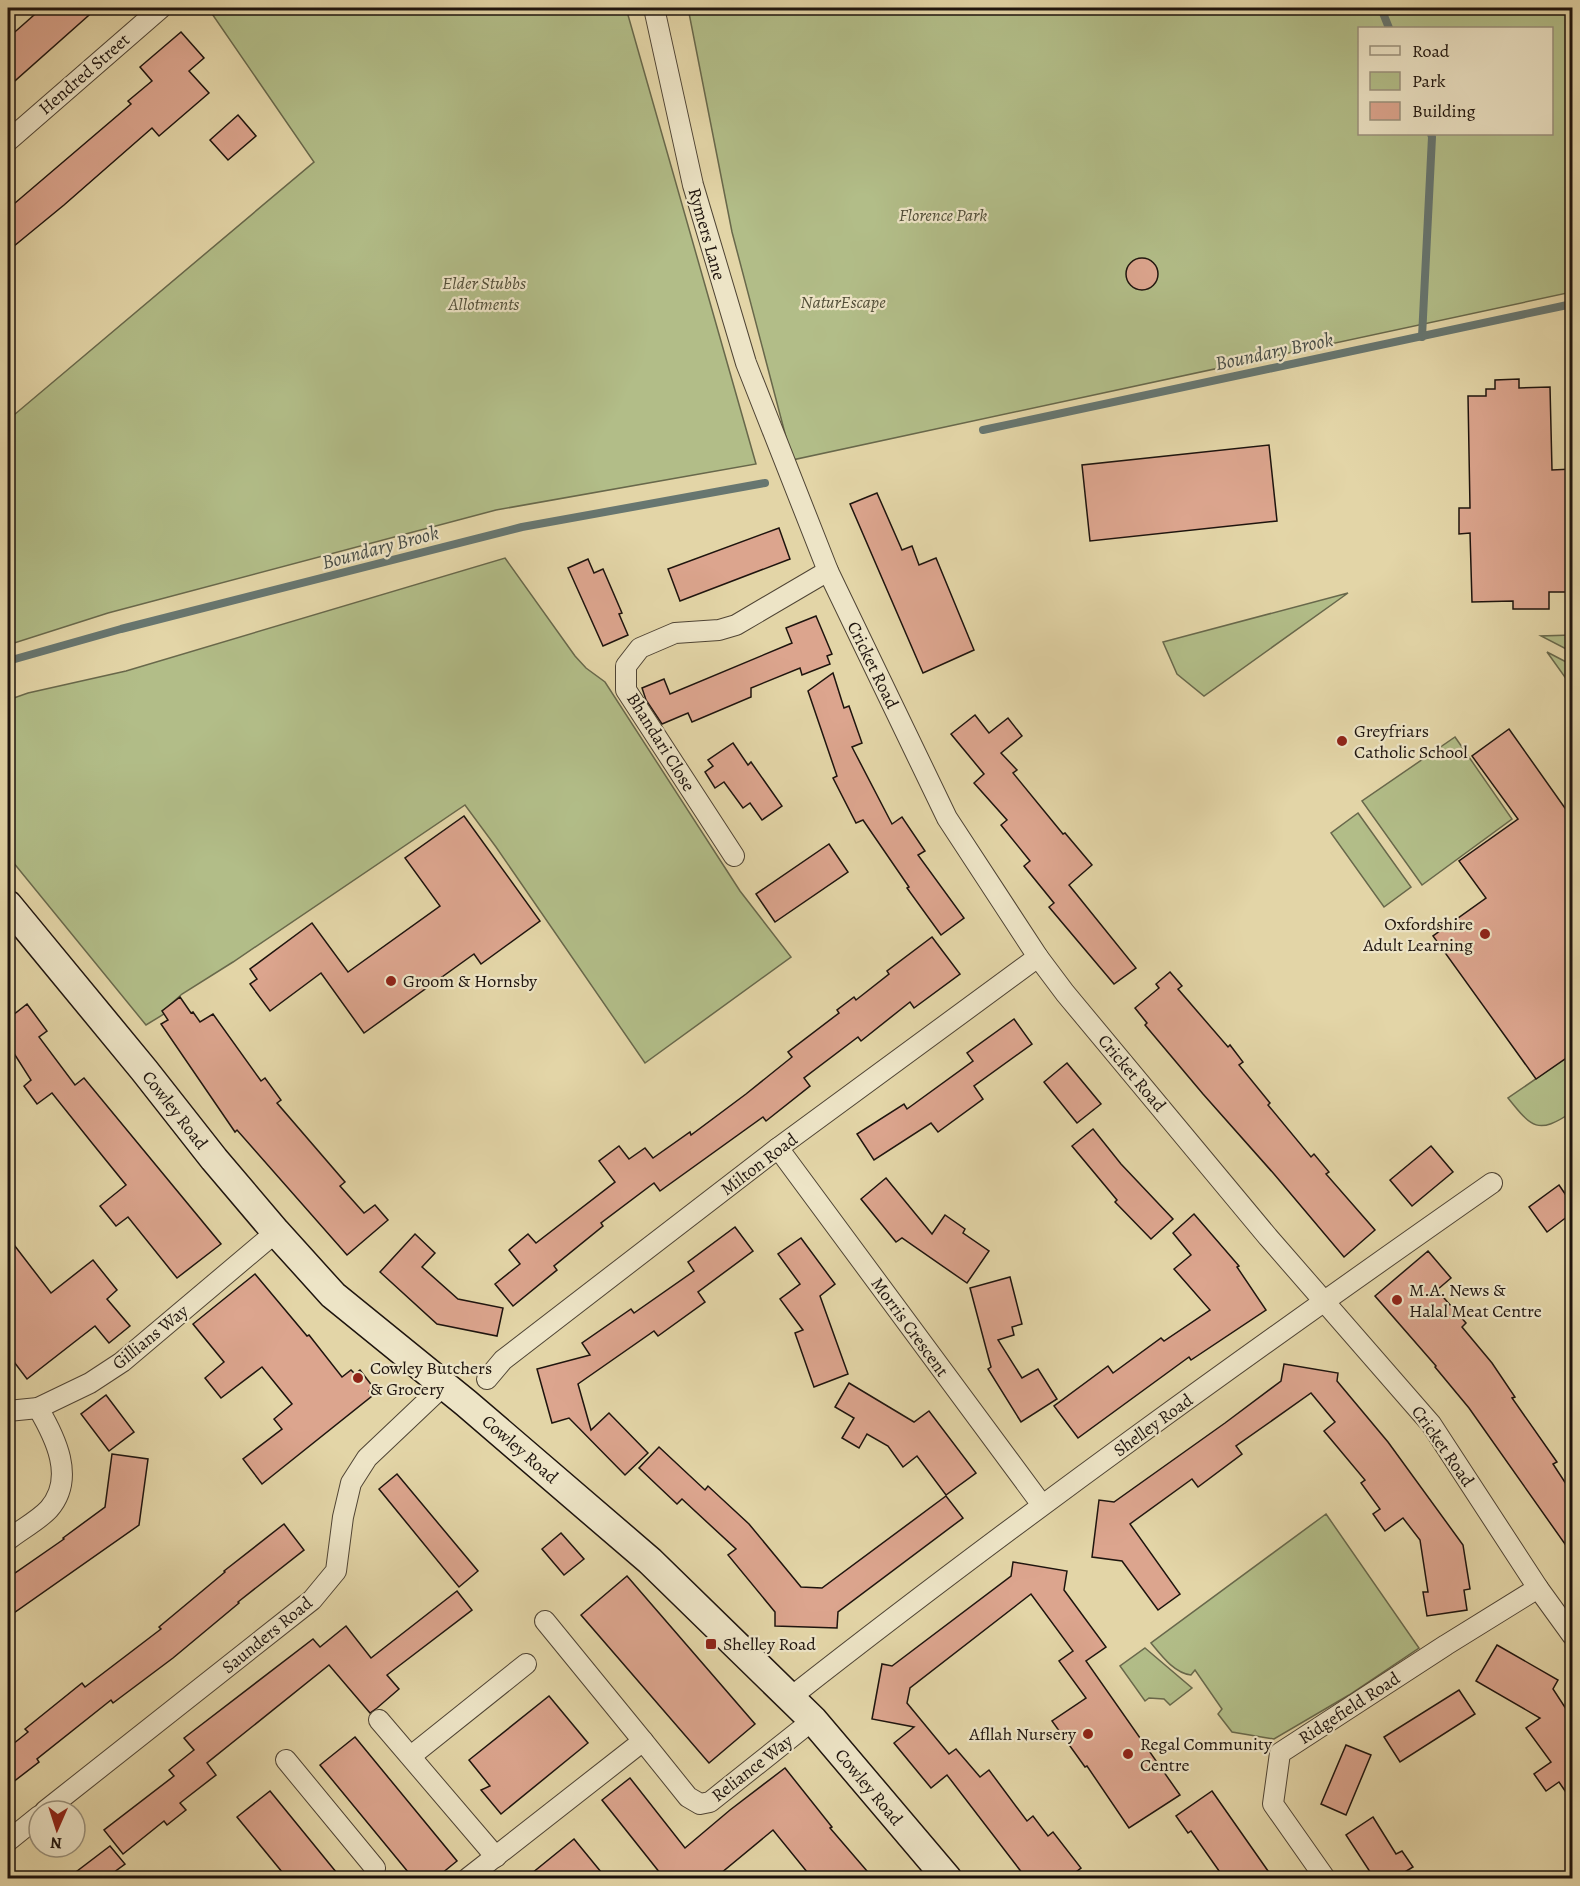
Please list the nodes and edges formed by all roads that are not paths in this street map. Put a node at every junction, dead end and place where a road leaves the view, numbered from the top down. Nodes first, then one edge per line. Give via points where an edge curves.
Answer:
1 (161, 8) edge
2 (654, 8) edge
3 (8, 141) edge
4 (781, 455) joint
5 (828, 571) junction
6 (734, 856) dead end
7 (8, 905) edge
8 (1038, 957) junction
9 (778, 1148) junction
10 (1492, 1183) dead end
11 (276, 1232) junction
12 (1324, 1301) junction
13 (487, 1379) dead end
14 (443, 1386) junction
15 (38, 1408) junction
16 (8, 1411) edge
17 (1042, 1505) junction
18 (8, 1540) edge
19 (1538, 1588) junction
20 (545, 1621) dead end
21 (1572, 1635) edge
22 (526, 1664) dead end
23 (791, 1697) junction
24 (379, 1720) dead end
25 (813, 1720) junction
26 (643, 1741) junction
27 (411, 1756) junction
28 (286, 1760) dead end
29 (60, 1799) edge
30 (27, 1826) edge
31 (8, 1841) edge
32 (496, 1857) junction
33 (373, 1878) edge
34 (468, 1878) edge
35 (947, 1878) edge
36 (1325, 1878) edge

1 - 3 street, Hendred Street
2 - 4 street, Rymers Lane via 699,207 746,363
4 - 5 street, Cricket Road
5 - 6 street, Bhandari Close via 736,625 675,633 640,648 626,666 626,690
5 - 8 street, Cricket Road via 947,818
7 - 11 main road, Cowley Road
8 - 9 street, Milton Road
8 - 12 street, Cricket Road
9 - 13 street, Milton Road via 503,1360
9 - 17 street, Morris Crescent
10 - 12 street, Shelley Road
11 - 14 main road, Cowley Road via 333,1295
11 - 15 street, Gillians Way via 122,1362 90,1383
12 - 17 street, Shelley Road
12 - 19 street, Cricket Road via 1431,1424
14 - 23 main road, Cowley Road via 650,1561
14 - 29 street, Saunders Road via 367,1458 351,1483 336,1571 312,1600
15 - 16 street, Gillians Way
15 - 18 street via 55,1438 62,1465 59,1492 49,1509
17 - 23 street, Shelley Road
19 - 21 street, Cricket Road
19 - 36 street, Ridgefield Road via 1280,1753 1273,1804
20 - 26 street, Reliance Way
22 - 27 street
23 - 25 main road, Cowley Road
24 - 27 street
25 - 26 street, Reliance Way via 710,1802 700,1804 688,1797
25 - 35 main road, Cowley Road
26 - 32 street
27 - 32 street
28 - 33 street via 375,1868
30 - 31 street
32 - 34 street

